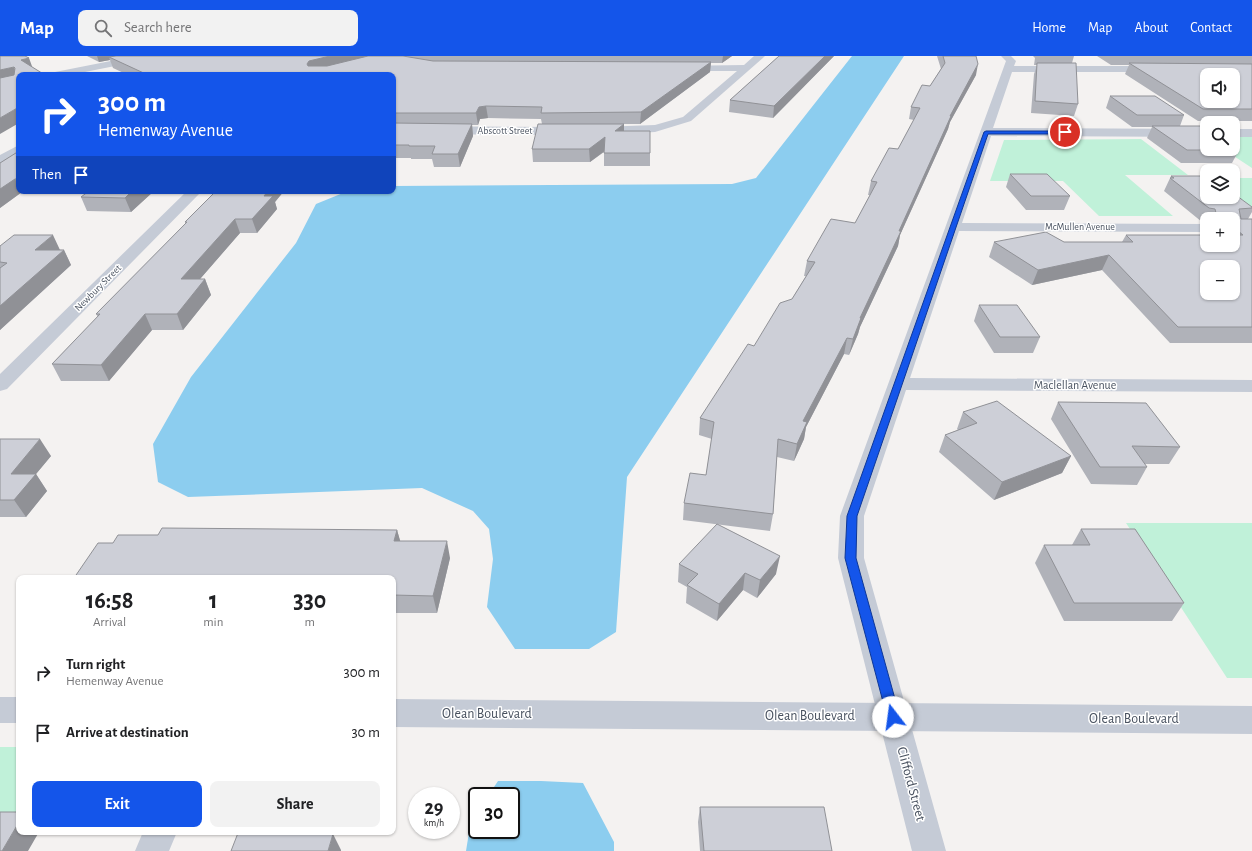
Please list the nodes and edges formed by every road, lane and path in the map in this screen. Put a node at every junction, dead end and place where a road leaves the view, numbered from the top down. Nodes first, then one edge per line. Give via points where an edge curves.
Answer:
1 (150, 56) edge
2 (760, 56) edge
3 (1007, 63) edge
4 (669, 68) edge
5 (747, 68) junction
6 (1166, 70) edge
7 (87, 72) edge
8 (396, 130) edge
9 (986, 132) junction
10 (1200, 133) edge
11 (1240, 133) edge
12 (1252, 133) edge
13 (16, 151) edge
14 (0, 161) edge
15 (192, 194) edge
16 (953, 227) junction
17 (1200, 228) edge
18 (898, 384) junction
19 (0, 385) edge
20 (1252, 386) edge
21 (0, 710) edge
22 (16, 710) edge
23 (396, 713) edge
24 (893, 717) junction
25 (1252, 720) edge
26 (159, 835) edge
27 (152, 851) edge
28 (929, 851) edge

1 - 7 street
2 - 5 street, Abscott Street
3 - 6 street
3 - 9 street, Clifford Street
4 - 5 street
5 - 8 street, Abscott Street via 687,118 673,125 653,129
9 - 10 street
9 - 16 street, Clifford Street
11 - 12 street
13 - 14 street
15 - 19 street, Newbury Street
16 - 17 street, McMullen Avenue
16 - 18 street, Clifford Street
18 - 20 street, Maclellan Avenue
18 - 24 street, Clifford Street via 852,516 851,558
21 - 22 street
23 - 24 street, Olean Boulevard
24 - 25 street, Olean Boulevard
24 - 28 street, Clifford Street
26 - 27 street

